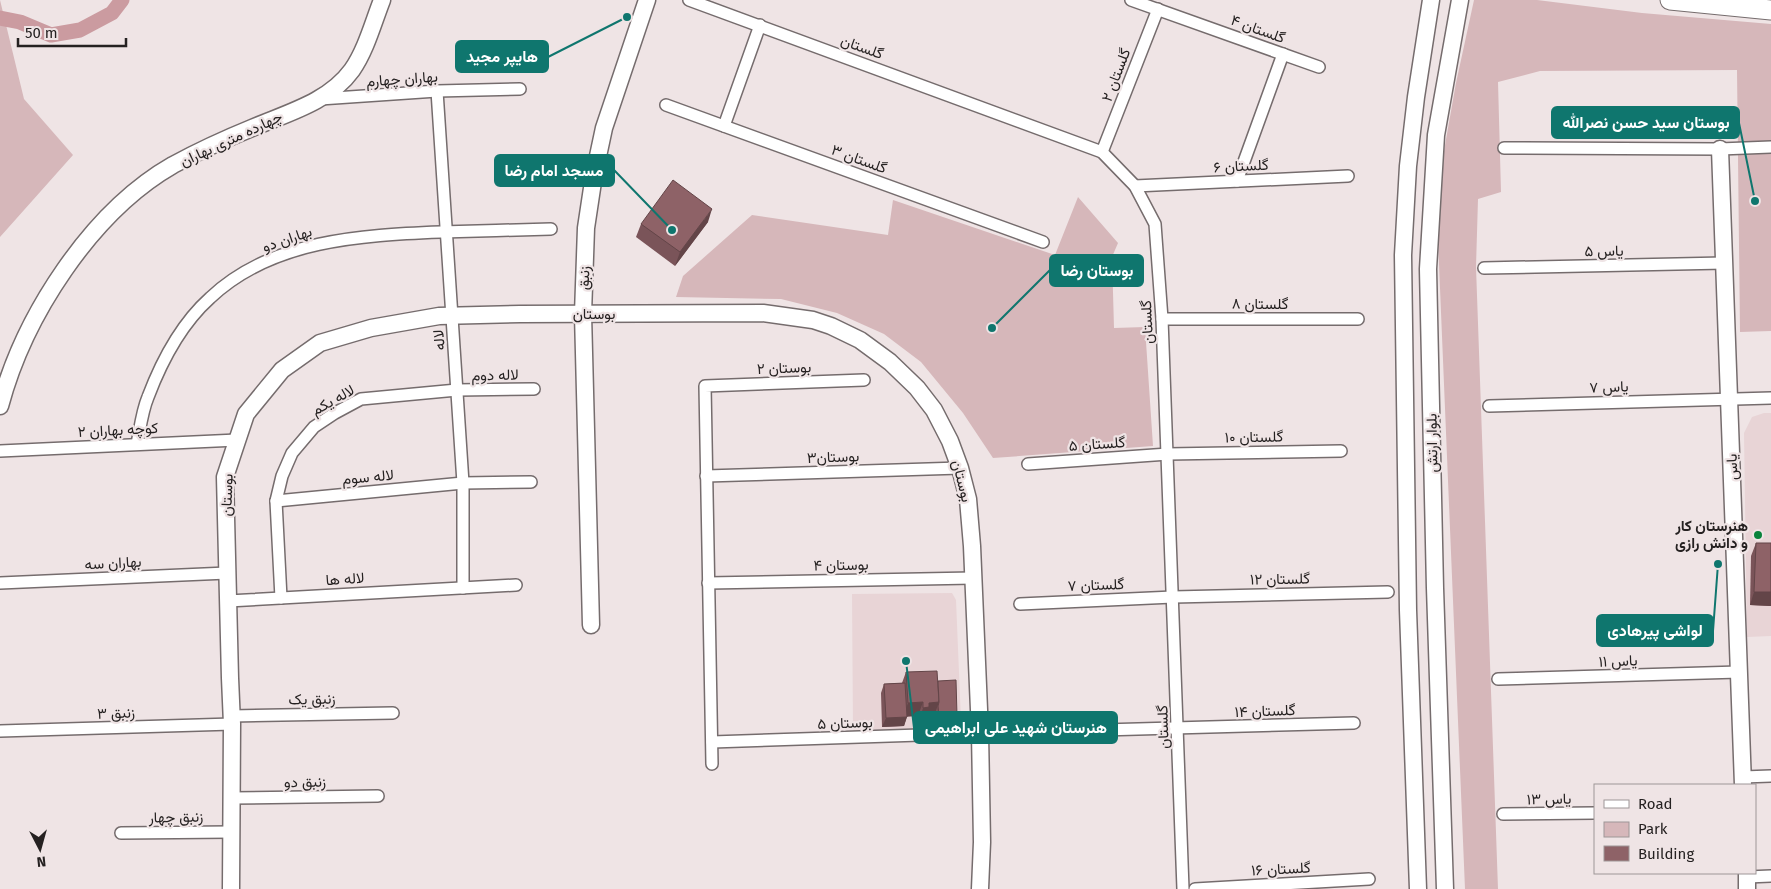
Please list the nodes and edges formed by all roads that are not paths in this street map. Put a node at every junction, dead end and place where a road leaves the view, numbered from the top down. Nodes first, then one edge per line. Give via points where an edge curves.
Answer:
1 (382, 0) edge
2 (647, 0) edge
3 (689, 0) edge
4 (1131, 0) edge
5 (1431, 0) edge
6 (1460, 0) edge
7 (1670, 0) edge
8 (1158, 9) junction
9 (1771, 10) edge
10 (760, 25) junction
11 (1283, 54) junction
12 (1319, 67) dead end
13 (520, 89) dead end
14 (437, 91) junction
15 (316, 100) junction
16 (666, 105) dead end
17 (724, 126) junction
18 (1771, 147) edge
19 (1504, 148) dead end
20 (1720, 149) junction
21 (1102, 152) junction
22 (1348, 176) dead end
23 (1236, 182) junction
24 (1135, 186) junction
25 (551, 229) dead end
26 (446, 232) junction
27 (1043, 242) dead end
28 (1724, 263) junction
29 (1484, 268) dead end
30 (583, 314) junction
31 (452, 316) junction
32 (1162, 319) junction
33 (1358, 319) dead end
34 (864, 380) dead end
35 (534, 389) dead end
36 (457, 390) junction
37 (1771, 398) edge
38 (1729, 399) junction
39 (0, 406) edge
40 (1489, 406) dead end
41 (238, 440) junction
42 (137, 444) junction
43 (0, 451) edge
44 (1340, 451) dead end
45 (1168, 454) junction
46 (1028, 464) dead end
47 (960, 468) junction
48 (706, 476) junction
49 (532, 482) dead end
50 (464, 483) junction
51 (276, 501) junction
52 (227, 573) junction
53 (973, 578) junction
54 (708, 583) junction
55 (0, 584) edge
56 (516, 584) dead end
57 (463, 588) junction
58 (1435, 588) junction
59 (1408, 589) junction
60 (1388, 592) dead end
61 (1173, 597) junction
62 (282, 598) junction
63 (228, 601) junction
64 (1020, 604) dead end
65 (591, 625) dead end
66 (1739, 672) junction
67 (1498, 680) dead end
68 (393, 713) dead end
69 (232, 720) junction
70 (1354, 723) dead end
71 (1178, 728) junction
72 (0, 731) edge
73 (1031, 732) dead end
74 (980, 734) junction
75 (712, 742) junction
76 (712, 764) dead end
77 (1771, 776) edge
78 (1743, 781) edge
79 (378, 796) dead end
80 (232, 798) junction
81 (1594, 813) edge
82 (1503, 814) dead end
83 (232, 832) junction
84 (121, 833) dead end
85 (1771, 876) edge
86 (1369, 879) dead end
87 (1747, 879) edge
88 (231, 889) edge
89 (980, 889) edge
90 (1183, 889) edge
91 (1194, 889) edge
92 (1418, 889) edge
93 (1445, 889) edge

1 - 15 street, چهارده متری بهاران via 353,68 333,90
2 - 30 street, زنبق via 604,128 594,174 586,228
3 - 10 street, گلستان
4 - 8 street, گلستان ۴
5 - 59 street, بلوار ارتش via 1411,136 1404,255
6 - 58 street, بلوار ارتش via 1436,135 1428,260
7 - 9 main road
8 - 11 street, گلستان ۴
8 - 21 street, گلستان ۲
10 - 17 street
10 - 21 street, گلستان
11 - 12 street, گلستان ۴
11 - 23 street
13 - 14 street, بهاران چهارم
14 - 15 street, بهاران چهارم
14 - 26 street, لاله
15 - 39 street, چهارده متری بهاران via 172,166 120,205 65,270 33,321 18,352
16 - 17 street, گلستان ۳
17 - 27 street, گلستان ۳
18 - 20 street
19 - 20 street
20 - 28 street, یاس
21 - 24 street, گلستان
22 - 23 street, گلستان ۶
23 - 24 street, گلستان ۶
24 - 32 street, گلستان via 1155,224
25 - 26 street, بهاران دو
26 - 31 street, لاله
26 - 42 street, بهاران دو via 321,243 275,257 244,272 210,297 188,321 164,359 147,398
28 - 29 street, یاس ۵
28 - 38 street, یاس
30 - 31 street, بوستان
30 - 47 street, بوستان via 763,313 796,316 832,326 860,340 913,383 939,418
30 - 65 street, زنبق
31 - 36 street, لاله
31 - 41 street, بوستان via 371,328 320,343 282,370 246,414
32 - 33 street, گلستان ۸
32 - 45 street, گلستان
34 - 48 street, بوستان ۲ via 705,386
35 - 36 street, لاله دوم
36 - 50 street, لاله
36 - 51 street, لاله یکم via 361,399 334,413 314,427 292,453
37 - 38 street, یاس ۷
38 - 40 street, یاس ۷
38 - 66 street, یاس
41 - 42 street, کوچه بهاران ۲
41 - 52 street, بوستان via 225,477
42 - 43 street, کوچه بهاران ۲
44 - 45 street, گلستان ۱۰
45 - 46 street, گلستان ۵
45 - 61 street, گلستان
47 - 48 street, بوستان۳
47 - 53 street, بوستان via 968,499
48 - 54 street
49 - 50 street, لاله سوم
50 - 51 street, لاله سوم
50 - 57 street, لاله
51 - 62 street, لاله یکم
52 - 55 street, بهاران سه
52 - 63 street, بوستان
53 - 54 street, بوستان ۴
53 - 74 street, بوستان
54 - 75 street
56 - 57 street, لاله ها
57 - 62 street, لاله ها
58 - 59 street
58 - 93 street, بلوار ارتش
59 - 92 street, بلوار ارتش
60 - 61 street, گلستان ۱۲
61 - 64 street, گلستان ۷
61 - 71 street, گلستان
62 - 63 street, لاله ها
63 - 69 street, بوستان
66 - 67 street, یاس ۱۱
66 - 78 street, یاس
68 - 69 street, زنبق یک
69 - 72 street, زنبق ۳
69 - 80 street, بوستان
70 - 71 street, گلستان ۱۴
71 - 73 street, گلستان ۱۴
71 - 90 street, گلستان
74 - 75 street, بوستان ۵
74 - 89 street, بوستان
75 - 76 street
77 - 78 street
79 - 80 street, زنبق دو
80 - 83 street, بوستان
81 - 82 street, یاس ۱۳
83 - 84 street, زنبق چهار
83 - 88 street, بوستان
85 - 87 street
86 - 91 street, گلستان ۱۶

